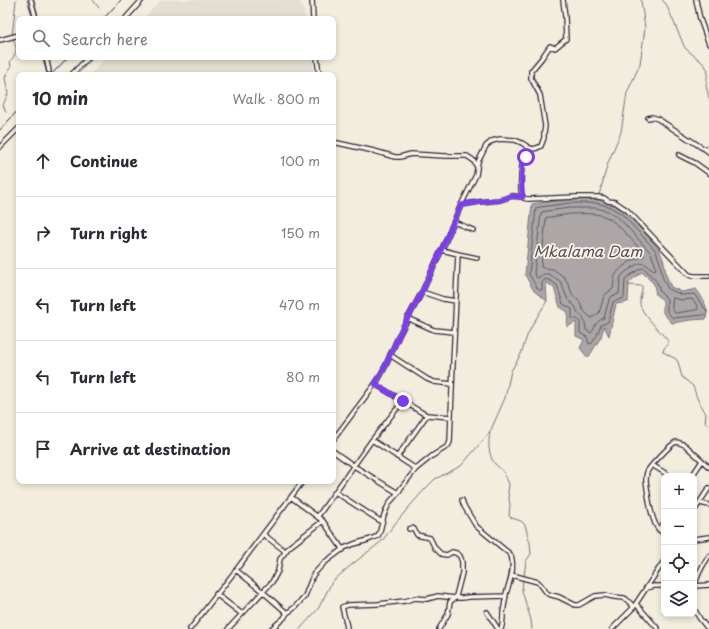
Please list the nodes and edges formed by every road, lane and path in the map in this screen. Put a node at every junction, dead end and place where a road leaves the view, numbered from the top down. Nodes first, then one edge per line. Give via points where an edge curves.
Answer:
1 (31, 0) edge
2 (142, 0) edge
3 (312, 0) edge
4 (563, 0) edge
5 (696, 0) edge
6 (35, 16) edge
7 (128, 16) edge
8 (313, 16) edge
9 (16, 36) edge
10 (0, 40) edge
11 (709, 44) edge
12 (47, 60) edge
13 (86, 60) edge
14 (317, 60) edge
15 (49, 71) dead end
16 (75, 72) edge
17 (319, 72) edge
18 (648, 118) dead end
19 (16, 131) edge
20 (336, 143) edge
21 (0, 147) edge
22 (528, 147) junction
23 (708, 149) edge
24 (679, 155) dead end
25 (477, 167) junction
26 (709, 173) edge
27 (523, 197) junction
28 (461, 205) junction
29 (454, 222) junction
30 (473, 230) dead end
31 (442, 250) junction
32 (458, 254) junction
33 (477, 258) dead end
34 (709, 276) edge
35 (422, 292) junction
36 (456, 301) junction
37 (407, 318) junction
38 (454, 332) junction
39 (390, 355) junction
40 (375, 384) junction
41 (452, 384) junction
42 (403, 401) junction
43 (427, 415) junction
44 (451, 417) junction
45 (336, 436) edge
46 (372, 440) junction
47 (336, 453) edge
48 (397, 457) junction
49 (702, 461) junction
50 (652, 465) junction
51 (354, 466) junction
52 (709, 467) edge
53 (416, 469) junction
54 (665, 473) edge
55 (694, 473) edge
56 (301, 484) edge
57 (709, 488) edge
58 (335, 492) junction
59 (398, 493) junction
60 (291, 497) junction
61 (462, 500) dead end
62 (700, 503) junction
63 (709, 505) edge
64 (696, 509) edge
65 (318, 516) junction
66 (323, 521) junction
67 (382, 522) junction
68 (409, 529) dead end
69 (660, 530) edge
70 (263, 534) junction
71 (709, 536) edge
72 (697, 538) edge
73 (343, 550) junction
74 (285, 551) junction
75 (708, 558) edge
76 (661, 566) edge
77 (236, 570) junction
78 (512, 575) junction
79 (696, 581) edge
80 (709, 584) edge
81 (661, 586) edge
82 (697, 586) edge
83 (646, 588) junction
84 (263, 592) junction
85 (216, 594) junction
86 (506, 596) junction
87 (455, 598) junction
88 (635, 606) junction
89 (487, 612) dead end
90 (287, 613) junction
91 (242, 614) junction
92 (697, 614) edge
93 (190, 629) edge
94 (228, 629) edge
95 (271, 629) edge
96 (347, 629) edge
97 (439, 629) edge
98 (500, 629) edge
99 (612, 629) edge
100 (658, 629) edge
101 (708, 629) edge

1 - 6 street
2 - 7 street
3 - 8 street
4 - 22 street via 566,39 555,48 550,46 531,71 531,78 540,94 545,126 541,146 533,149
5 - 11 street
9 - 10 street
12 - 15 street
13 - 16 street
14 - 17 street
18 - 23 street via 658,118
19 - 21 street
20 - 25 street via 395,157 411,154 467,156
22 - 25 street via 515,140 492,141 482,151
22 - 27 street via 528,154 522,164
24 - 26 street
25 - 28 street via 476,175
27 - 28 street via 512,196
27 - 34 street via 598,197 615,202 627,210 689,275
28 - 29 street
29 - 30 street
29 - 31 street
31 - 32 street
31 - 35 street
32 - 33 street
32 - 36 street
35 - 36 street
35 - 37 street
36 - 38 street
37 - 38 street via 434,330
37 - 39 street
38 - 41 street
39 - 40 street
39 - 41 street via 427,379
40 - 42 street
40 - 45 street
41 - 44 street
42 - 43 street
42 - 46 street
43 - 44 street
43 - 48 street
44 - 53 street via 448,446
46 - 48 street
46 - 51 street
47 - 51 street
48 - 53 street
49 - 50 street via 685,445 676,442
49 - 52 street
49 - 55 street
50 - 54 street
50 - 69 street via 647,471 646,481 652,517
51 - 58 street
51 - 59 street
53 - 59 street
56 - 60 street
57 - 62 street
58 - 65 street
58 - 67 street
59 - 67 street via 390,502
60 - 65 street
60 - 70 street
61 - 78 street via 476,526 512,557
62 - 63 street
62 - 64 street
65 - 66 street
66 - 73 street
66 - 74 street
67 - 73 street via 378,536
68 - 87 street via 414,529 417,535 430,538 441,554 447,555 452,552 460,556 462,573
70 - 74 street
70 - 77 street
71 - 72 street
73 - 90 street via 318,568 305,596
74 - 84 street via 280,559 276,577
75 - 79 street
76 - 83 street
77 - 84 street
77 - 85 street
78 - 86 street
78 - 88 street via 538,582 548,594 575,605 595,596 605,595 624,598
80 - 82 street
81 - 83 street
83 - 88 street
84 - 90 street
84 - 91 street
85 - 91 street
85 - 93 street
86 - 87 street
86 - 98 street
87 - 96 street via 438,596 348,605 342,607
87 - 97 street via 450,602 448,614
88 - 99 street
88 - 100 street
89 - 98 street
90 - 95 street
91 - 94 street
92 - 101 street

